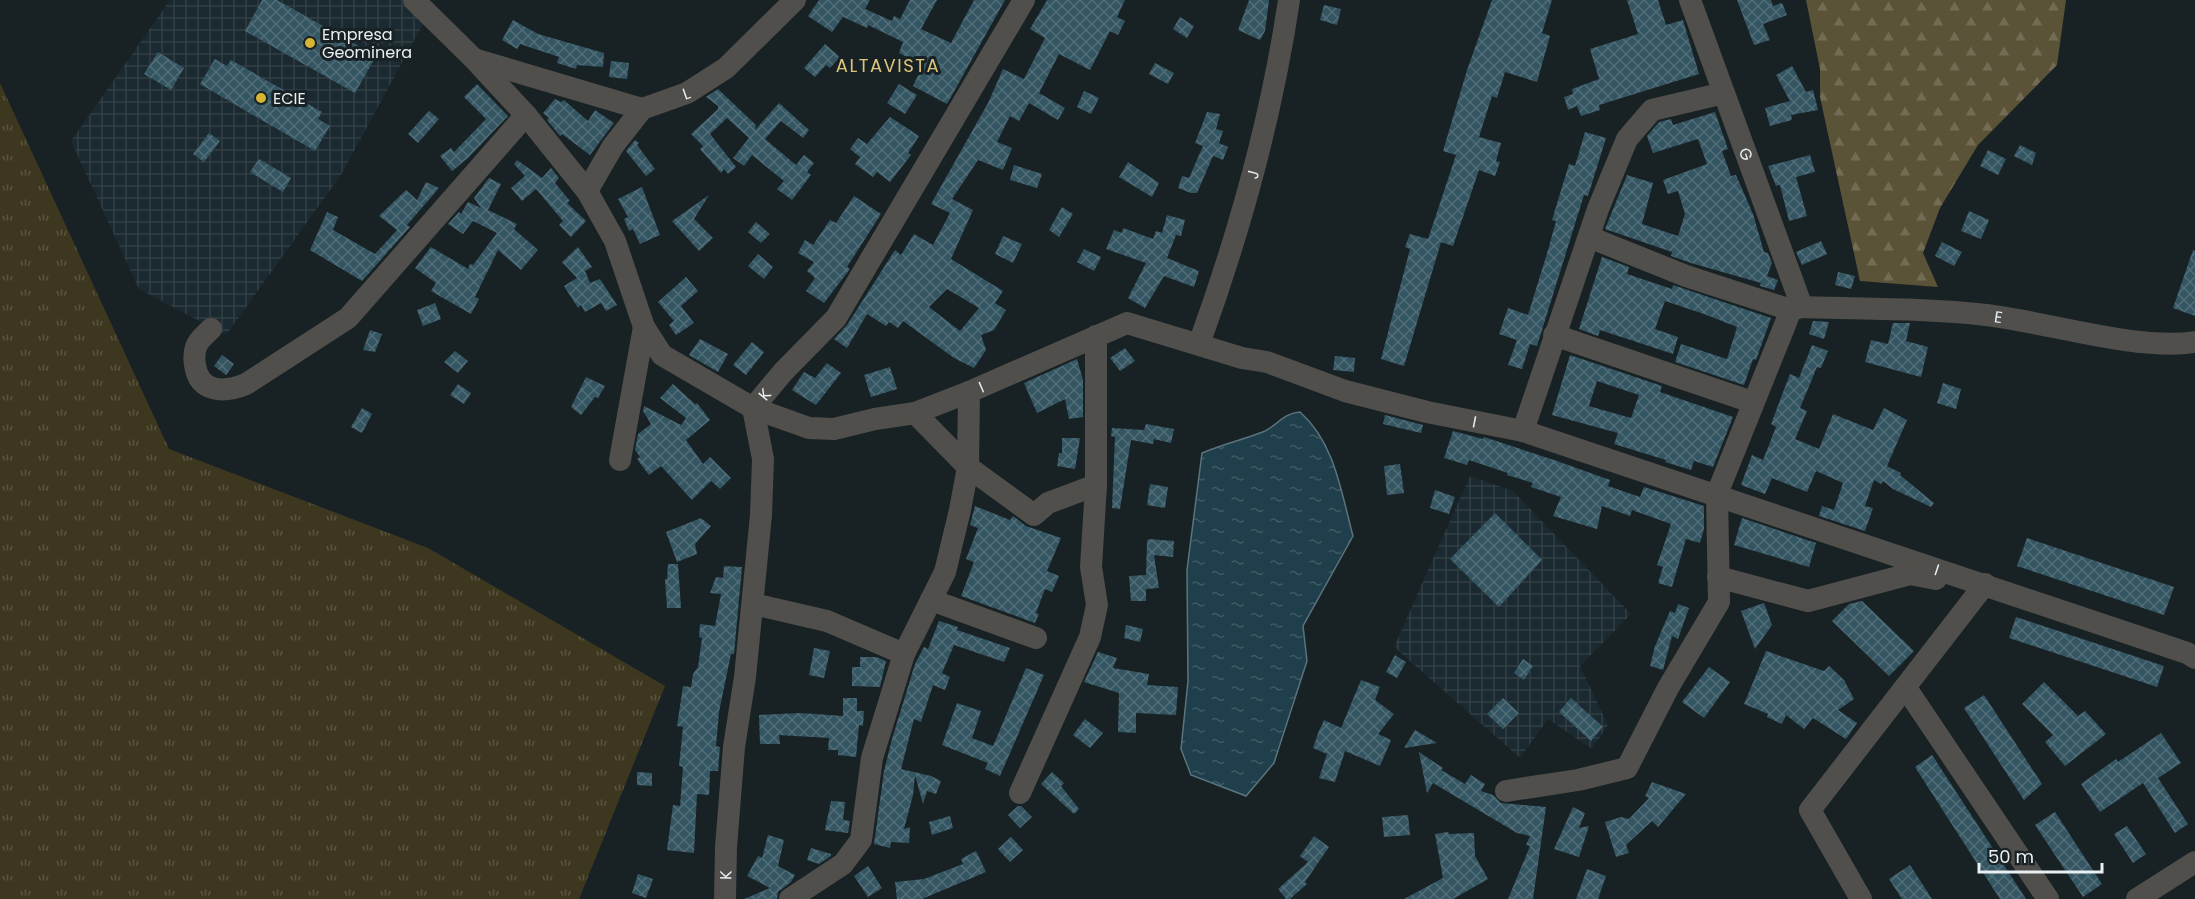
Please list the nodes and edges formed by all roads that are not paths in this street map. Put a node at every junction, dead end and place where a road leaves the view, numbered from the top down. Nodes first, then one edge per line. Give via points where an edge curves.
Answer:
1 (414, 0) edge
2 (795, 0) edge
3 (1024, 0) edge
4 (1288, 0) edge
5 (1690, 0) edge
6 (475, 60) junction
7 (1724, 93) junction
8 (642, 110) junction
9 (526, 115) junction
10 (588, 191) junction
11 (1589, 237) junction
12 (1796, 309) junction
13 (644, 327) junction
14 (211, 329) dead end
15 (1554, 335) junction
16 (1096, 336) junction
17 (2195, 342) edge
18 (1199, 344) junction
19 (969, 392) junction
20 (1752, 402) junction
21 (753, 408) junction
22 (915, 413) junction
23 (1523, 430) junction
24 (620, 460) dead end
25 (968, 467) junction
26 (1096, 485) junction
27 (1717, 494) junction
28 (1718, 577) junction
29 (1981, 588) junction
30 (931, 600) junction
31 (753, 604) junction
32 (1036, 638) dead end
33 (904, 654) junction
34 (2195, 658) edge
35 (1906, 688) junction
36 (1506, 790) dead end
37 (1020, 793) dead end
38 (2195, 862) edge
39 (725, 899) edge
40 (790, 899) edge
41 (1861, 899) edge
42 (2048, 899) edge
43 (2137, 899) edge

1 - 6 street
2 - 8 street, L via 726,68 687,93
3 - 21 street, K via 836,318
4 - 18 street, J via 1268,110 1221,284
5 - 7 street, G
6 - 8 street
6 - 9 street
7 - 11 street via 1652,110 1627,139
7 - 12 street, G
8 - 10 street via 613,146
9 - 10 street
9 - 14 street via 348,318 246,384 230,390 208,388 197,377 196,345
10 - 13 street via 615,241
11 - 12 street, E via 1686,276
11 - 15 street
12 - 17 street, E via 1986,315 2139,341
12 - 20 street
13 - 21 street, I via 662,355
13 - 24 street
15 - 20 street
15 - 23 street
16 - 18 street, I via 1127,322
16 - 19 street, I
16 - 26 street
18 - 23 street, I via 1267,362 1345,391
19 - 22 street, I
19 - 25 street
20 - 27 street
21 - 22 street, I via 809,428 834,429
21 - 31 street, K via 763,459
22 - 25 street
23 - 27 street, I
25 - 26 street via 1034,515 1048,503
25 - 30 street via 945,572
26 - 37 street via 1091,567 1097,605 1090,637
27 - 28 street
27 - 29 street, I
28 - 29 street via 1808,601 1910,574
28 - 36 street via 1719,602 1627,768 1578,780
29 - 34 street, I
29 - 35 street
30 - 32 street
30 - 33 street
31 - 33 street via 827,621
31 - 39 street, K via 734,747
33 - 40 street via 872,758 861,840 843,864
35 - 41 street via 1810,810
35 - 42 street
38 - 43 street

